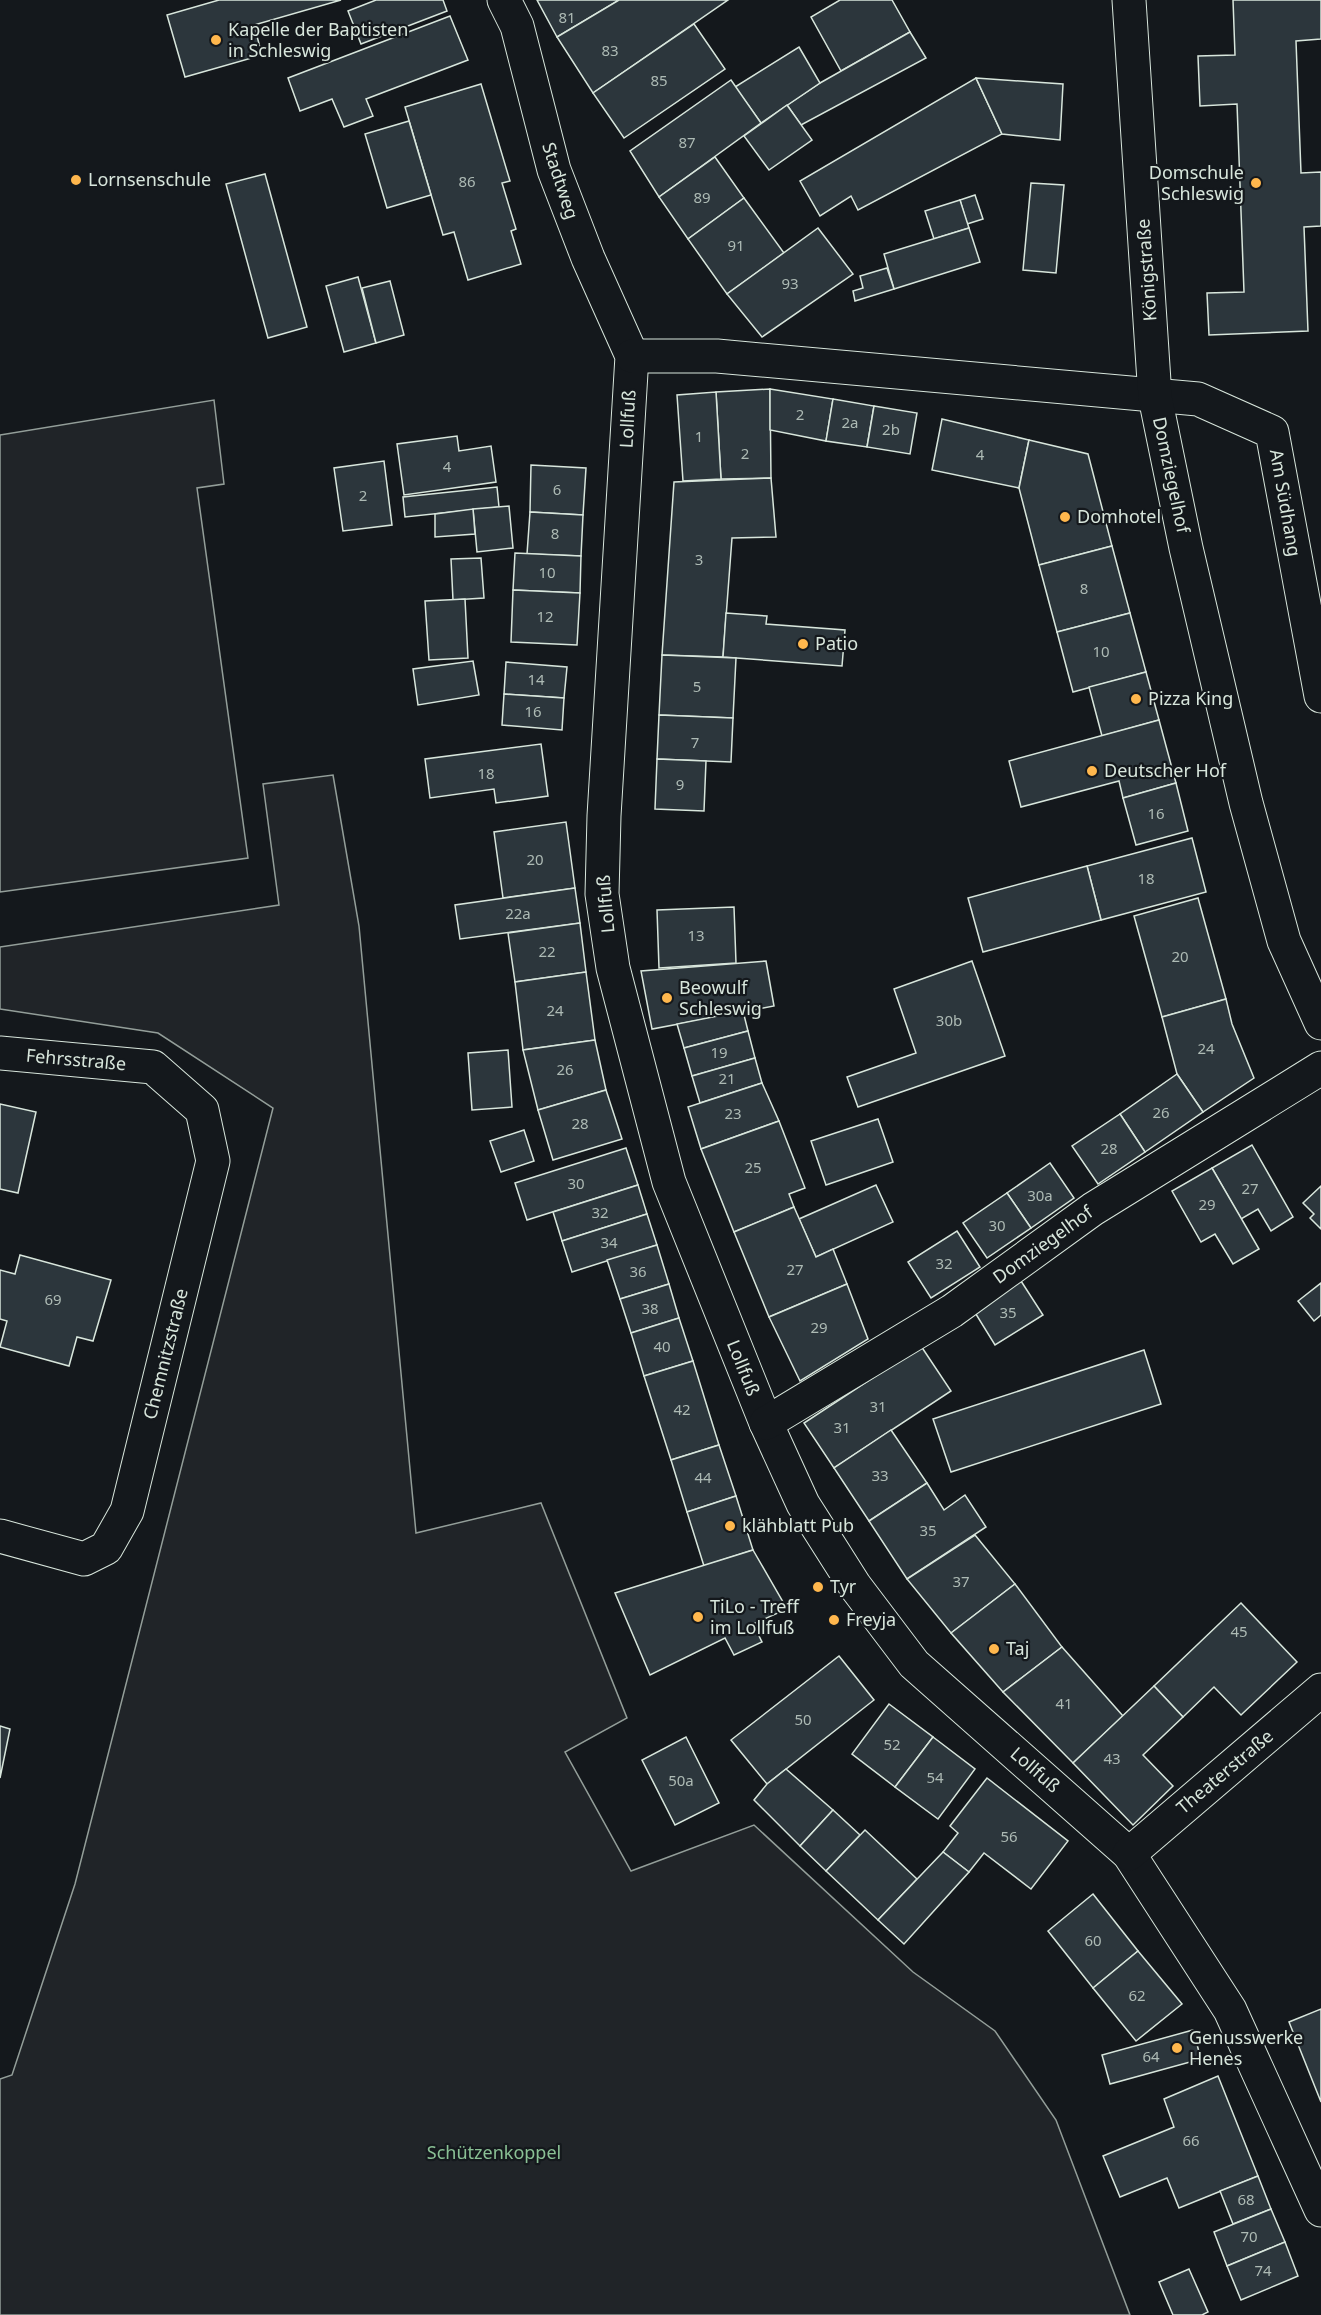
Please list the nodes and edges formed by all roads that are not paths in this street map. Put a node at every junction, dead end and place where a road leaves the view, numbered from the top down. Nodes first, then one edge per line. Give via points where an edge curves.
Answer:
1 (504, 0) edge
2 (1129, 0) edge
3 (632, 356) junction
4 (1155, 397) junction
5 (1321, 696) edge
6 (1321, 1023) edge
7 (0, 1053) edge
8 (153, 1067) joint
9 (1321, 1068) edge
10 (766, 1423) junction
11 (0, 1536) edge
12 (1321, 1690) edge
13 (1129, 1854) junction
14 (1321, 2210) edge

1 - 3 street, Stadtweg via 517,26 554,170
2 - 4 street, Königstraße
3 - 4 street, Domziegelhof via 717,356
3 - 10 street, Lollfuß via 603,816 602,894 613,968 669,1182
4 - 5 street, Am Südhang via 1198,399 1272,432
4 - 6 street, Domziegelhof via 1186,548 1250,814 1284,941
7 - 8 street, Fehrsstraße
8 - 11 street, Chemnitzstraße via 202,1110 213,1161 127,1511 106,1548 84,1559
9 - 10 street, Domziegelhof via 1093,1209 952,1311
10 - 13 street, Lollfuß via 803,1504 855,1586 914,1664
12 - 13 street, Theaterstraße
13 - 14 street, Lollfuß via 1230,2010

